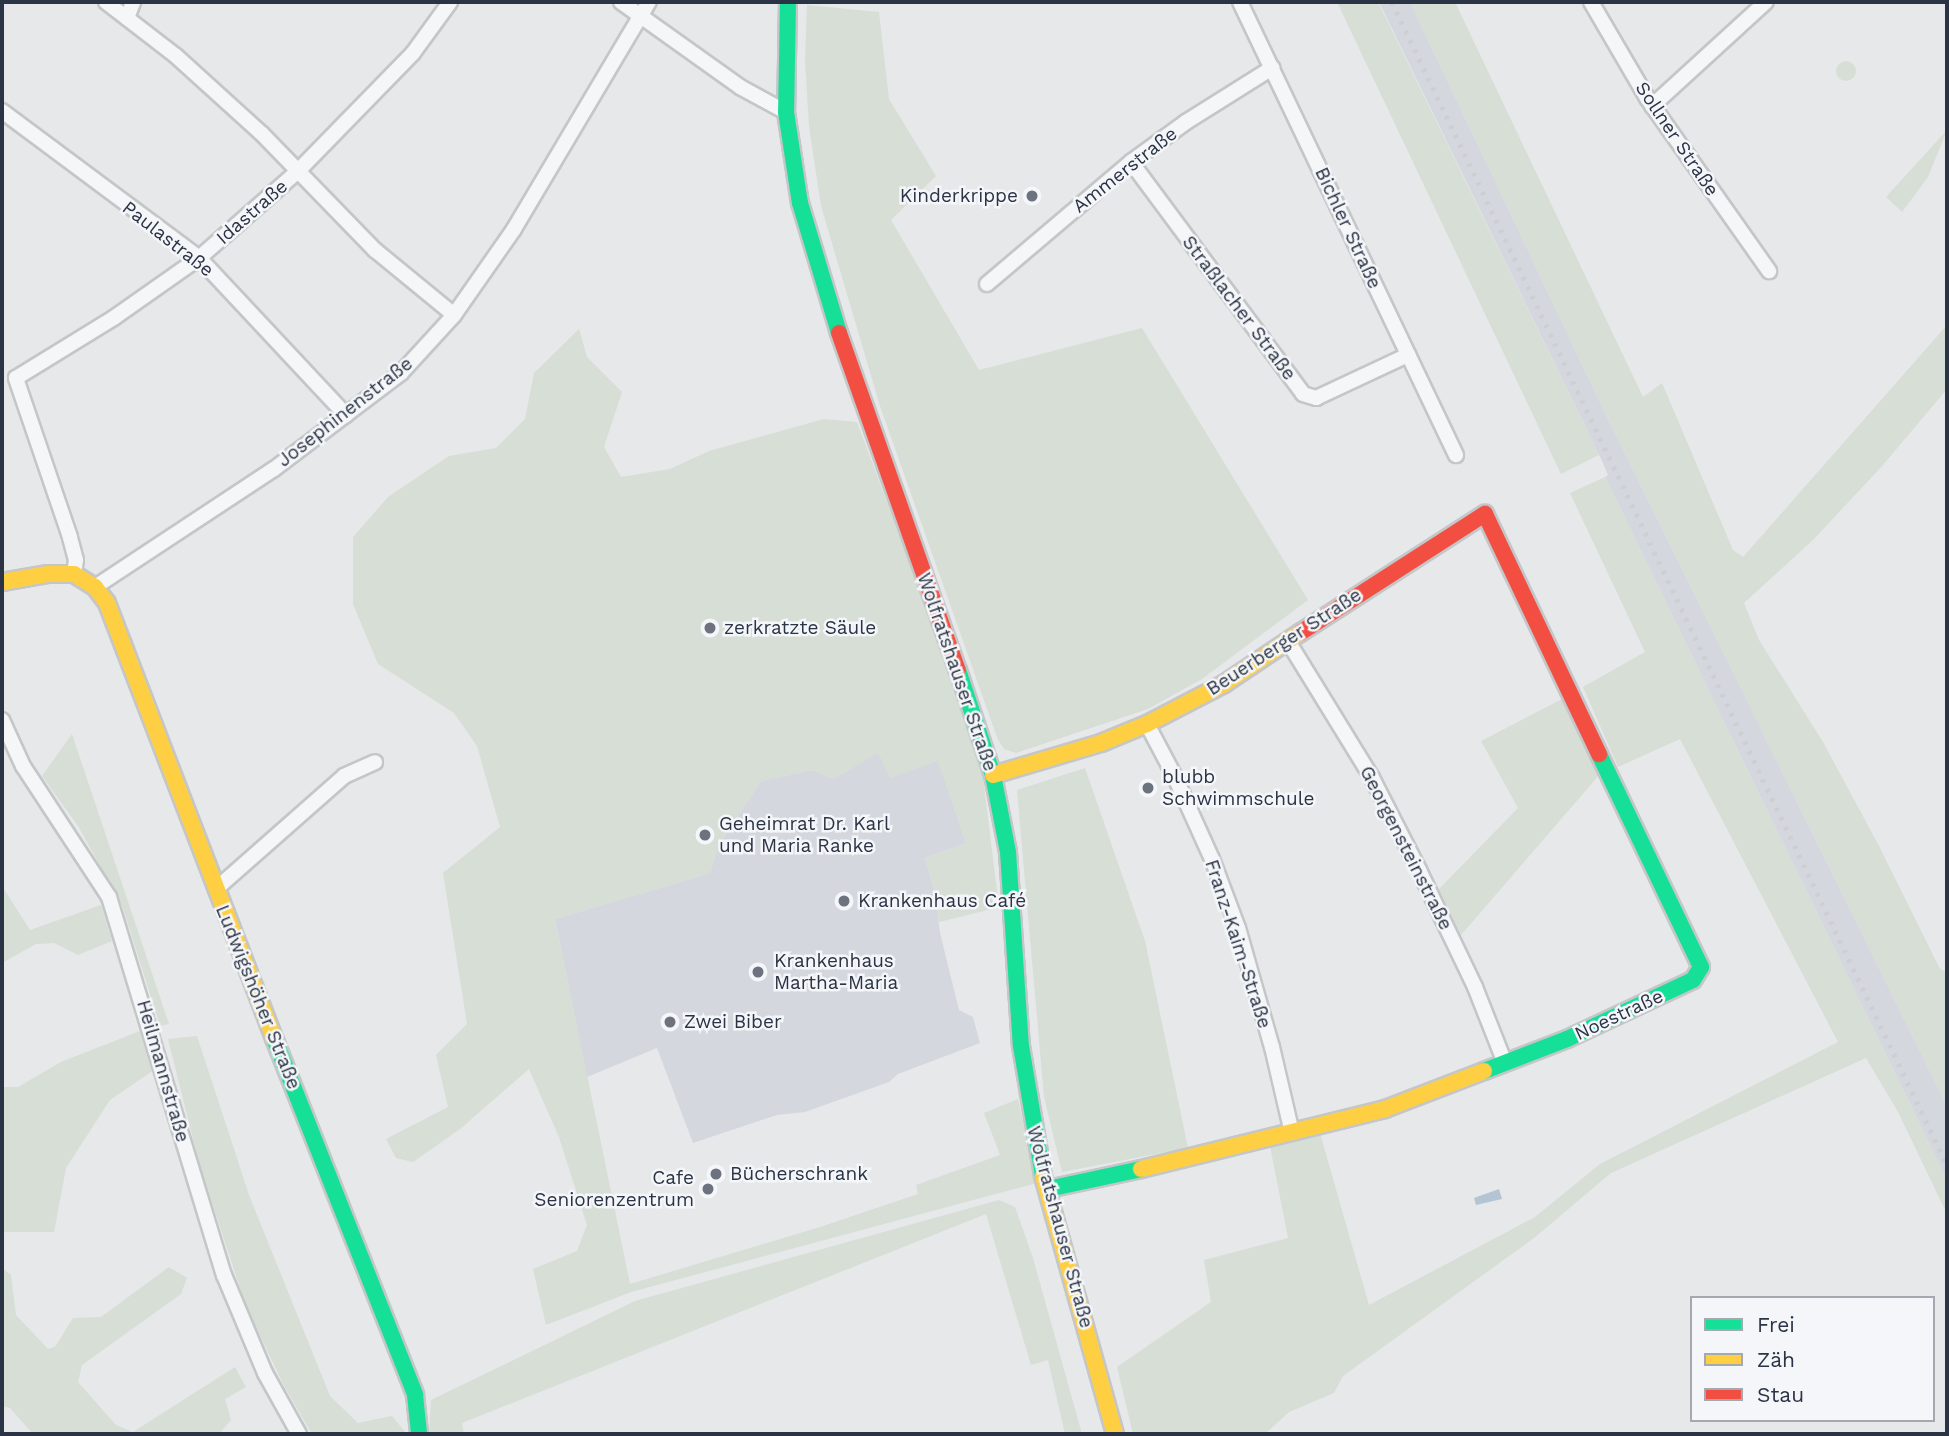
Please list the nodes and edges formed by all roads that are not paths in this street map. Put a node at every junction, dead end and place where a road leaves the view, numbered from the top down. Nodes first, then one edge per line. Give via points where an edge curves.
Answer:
1 (106, 2) edge
2 (133, 2) edge
3 (450, 2) edge
4 (621, 2) edge
5 (649, 2) edge
6 (788, 2) edge
7 (1240, 2) edge
8 (1591, 2) edge
9 (1766, 2) edge
10 (639, 14) junction
11 (127, 18) junction
12 (1272, 68) junction
13 (1652, 106) junction
14 (2, 111) edge
15 (786, 112) junction
16 (1130, 162) junction
17 (298, 172) junction
18 (199, 258) junction
19 (1769, 271) dead end
20 (987, 284) dead end
21 (454, 315) junction
22 (1408, 355) junction
23 (346, 415) junction
24 (1457, 455) dead end
25 (1485, 514) joint
26 (74, 574) junction
27 (2, 582) edge
28 (95, 587) junction
29 (1289, 643) junction
30 (2, 720) edge
31 (1147, 724) junction
32 (375, 762) dead end
33 (993, 775) junction
34 (216, 889) junction
35 (1505, 1063) junction
36 (1292, 1133) junction
37 (1048, 1189) junction
38 (299, 1434) edge
39 (419, 1434) edge
40 (1115, 1434) edge

1 - 11 street
2 - 11 street
3 - 17 street, Idastraße via 413,53
4 - 10 street
5 - 10 street, Josephinenstraße
6 - 15 street, Wolfratshauser Straße
7 - 12 street, Bichler Straße
8 - 13 street, Sollner Straße
9 - 13 street
10 - 15 street via 740,87
10 - 21 street, Josephinenstraße via 544,182
11 - 17 street via 176,56
12 - 16 street, Ammerstraße
12 - 22 street, Bichler Straße
13 - 19 street, Sollner Straße
14 - 18 street, Paulastraße
15 - 33 street, Wolfratshauser Straße via 800,204 848,363
16 - 20 street, Ammerstraße
16 - 22 street, Straßlacher Straße via 1303,394 1316,398
17 - 18 street, Idastraße
17 - 21 street via 375,250
18 - 23 street, Paulastraße
18 - 26 street, Idastraße via 116,317 16,378 70,537
21 - 23 street, Josephinenstraße via 401,373
22 - 24 street, Bichler Straße
23 - 28 street, Josephinenstraße via 274,469
25 - 29 street, Beuerberger Straße
25 - 35 street, Noestraße via 1701,967 1693,980
26 - 27 street
26 - 28 street, Ludwigshöher Straße
28 - 34 street, Ludwigshöher Straße via 107,603
29 - 31 street, Beuerberger Straße
29 - 35 street, Georgensteinstraße via 1371,778 1419,870 1475,987
30 - 38 street, Heilmannstraße via 23,766 108,897 224,1275 265,1373
31 - 33 street, Beuerberger Straße via 1101,743
31 - 36 street, Franz-Kaim-Straße via 1212,859 1238,928
32 - 34 street via 344,776
33 - 37 street, Wolfratshauser Straße via 1008,852 1021,1047 1037,1154
34 - 39 street, Ludwigshöher Straße via 415,1395
35 - 36 street, Noestraße via 1385,1110
36 - 37 street, Noestraße
37 - 40 street, Wolfratshauser Straße

